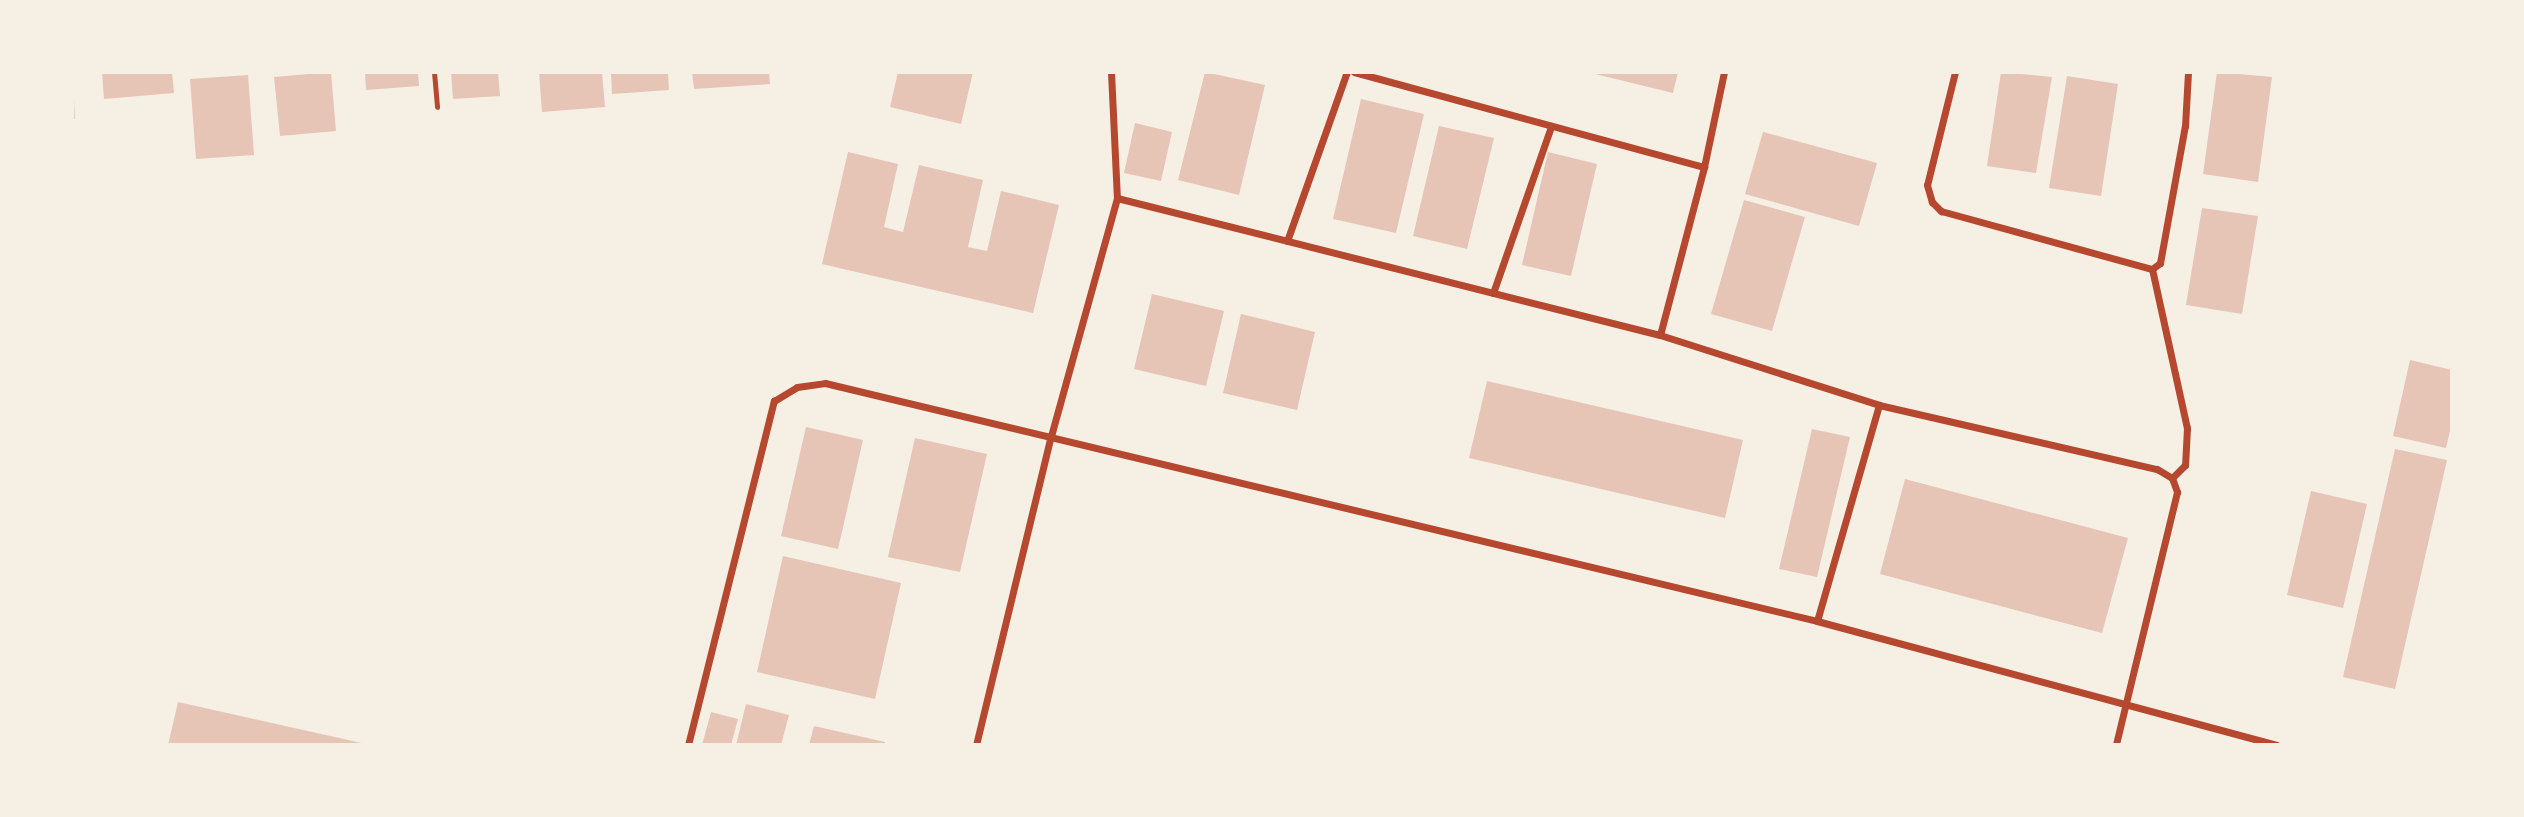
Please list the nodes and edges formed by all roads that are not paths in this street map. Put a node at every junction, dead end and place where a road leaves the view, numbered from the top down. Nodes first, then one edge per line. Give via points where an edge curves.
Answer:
1 (434, 72) edge
2 (1111, 72) edge
3 (1347, 72) edge
4 (1354, 72) edge
5 (1724, 72) edge
6 (1955, 72) edge
7 (2188, 72) edge
8 (437, 107) dead end
9 (1551, 126) junction
10 (1704, 167) junction
11 (1117, 198) junction
12 (1287, 241) junction
13 (2152, 270) junction
14 (1493, 293) junction
15 (1660, 335) junction
16 (1879, 405) junction
17 (1051, 436) junction
18 (2172, 478) junction
19 (1817, 621) junction
20 (2126, 703) junction
21 (688, 745) edge
22 (976, 745) edge
23 (2116, 745) edge
24 (2277, 745) edge

1 - 8 lane
2 - 11 street
3 - 12 street
4 - 9 street
5 - 10 street
6 - 13 street via 1927,185 1932,202 1941,211
7 - 13 street via 2183,139 2160,263
9 - 10 street
9 - 14 street
10 - 15 street
11 - 12 street
11 - 17 street
12 - 14 street
13 - 18 street via 2187,428 2185,465
14 - 15 street
15 - 16 street
16 - 18 street via 2158,469
16 - 19 street
17 - 19 street
17 - 21 street via 825,383 797,387 774,401
17 - 22 street
18 - 20 street via 2177,492
19 - 20 street
20 - 23 street
20 - 24 street

